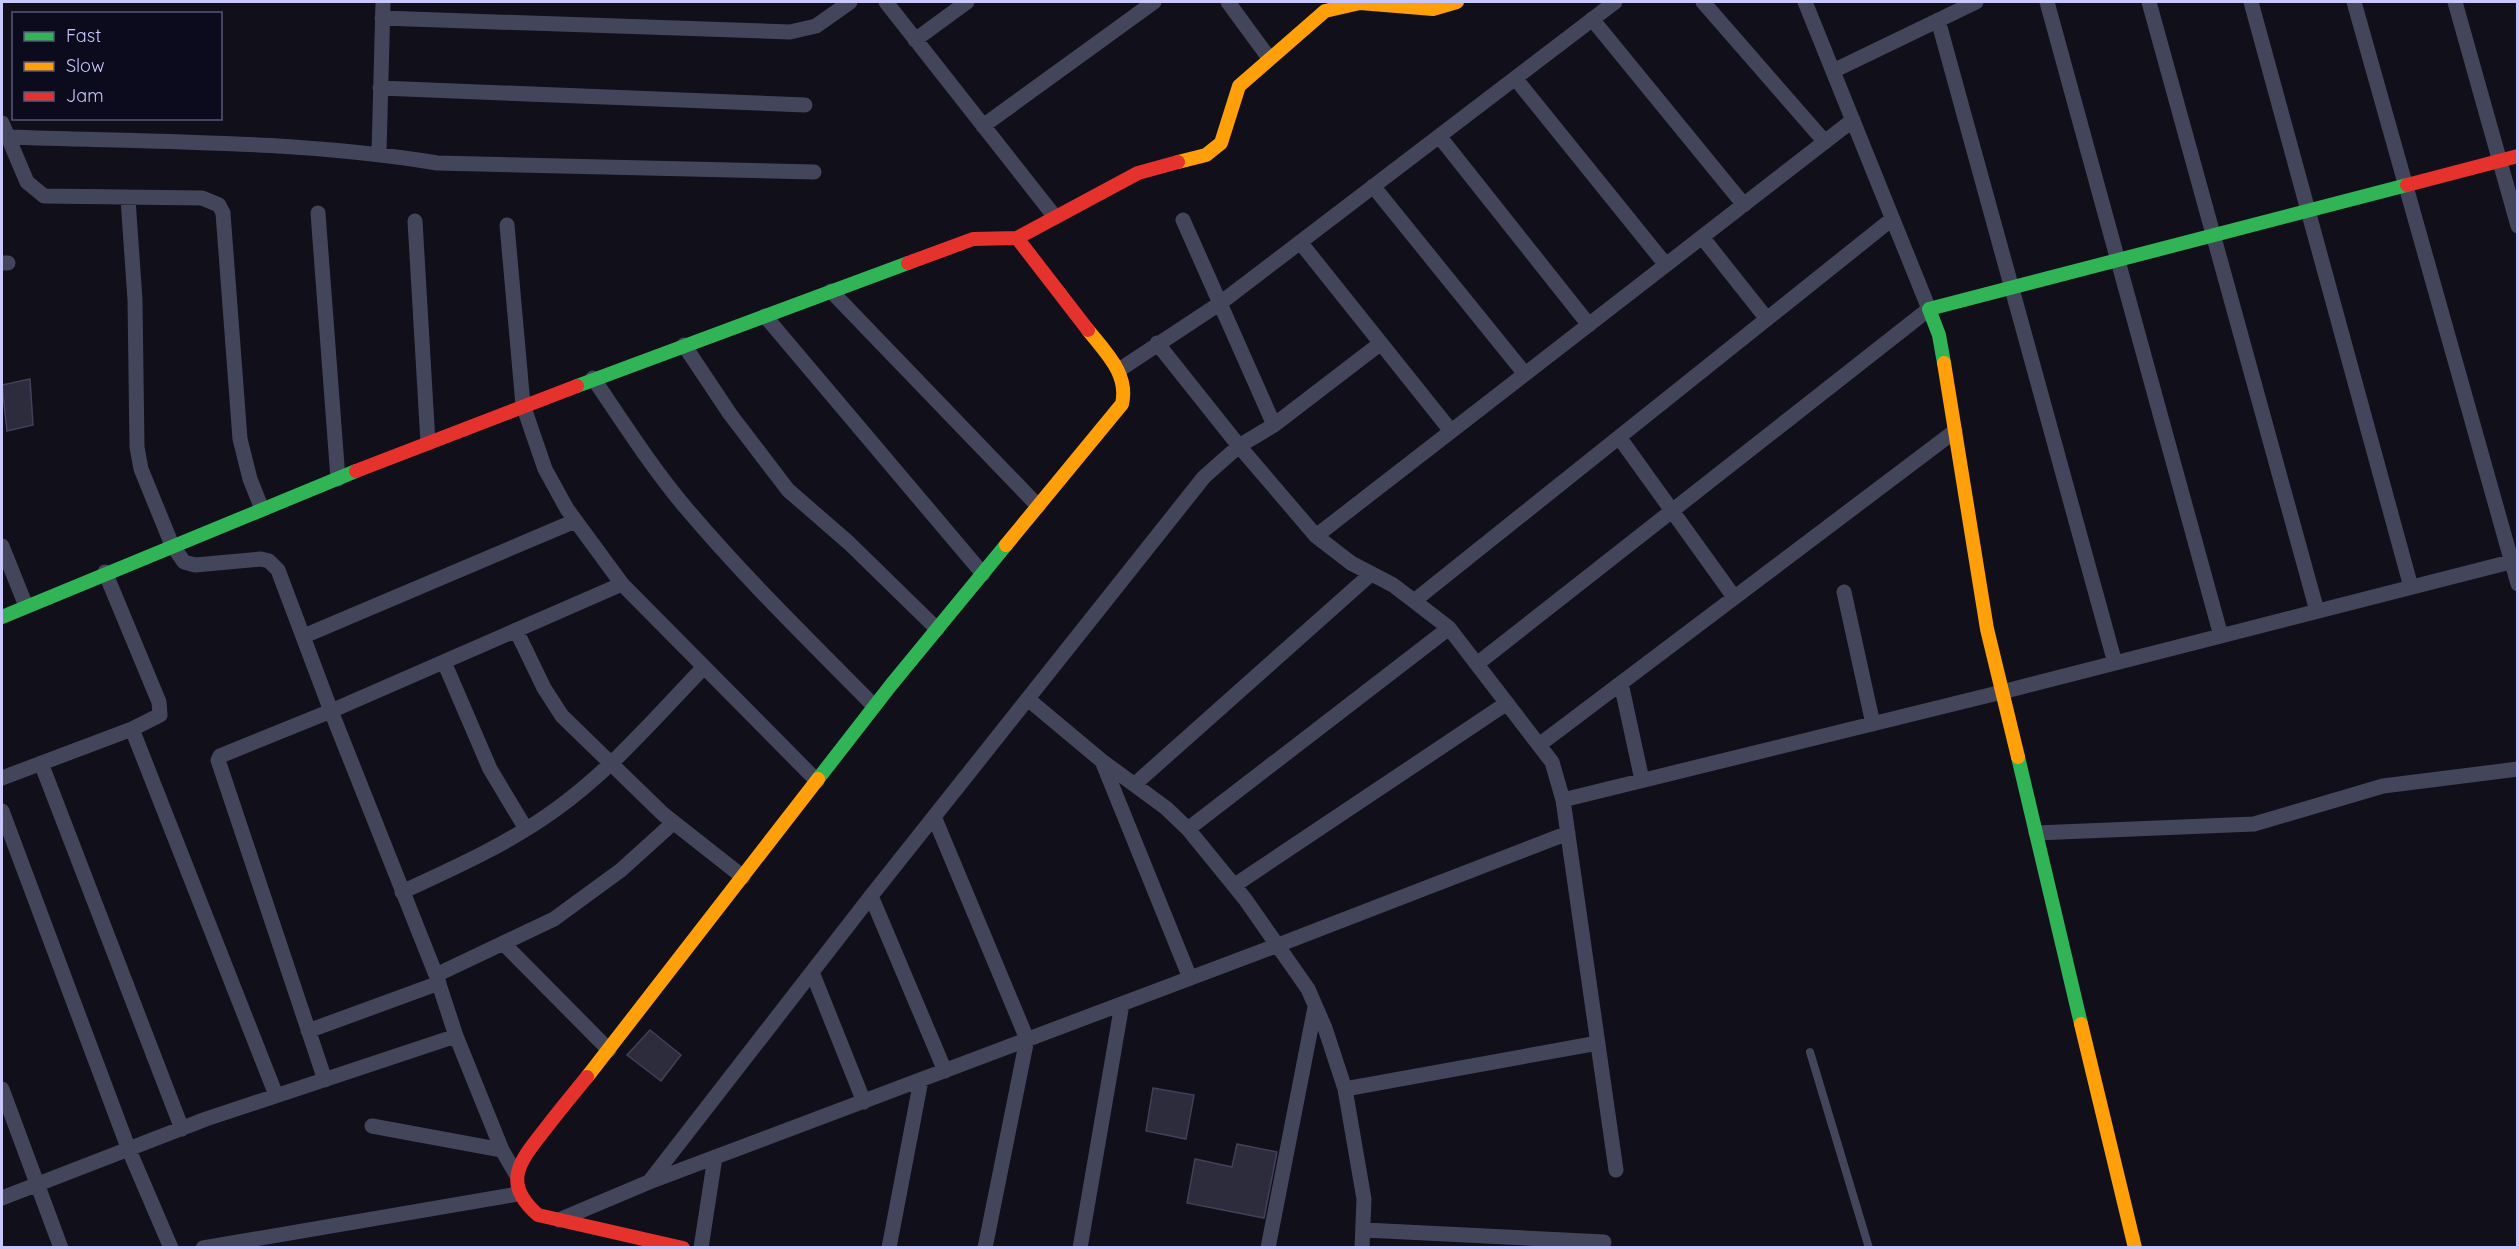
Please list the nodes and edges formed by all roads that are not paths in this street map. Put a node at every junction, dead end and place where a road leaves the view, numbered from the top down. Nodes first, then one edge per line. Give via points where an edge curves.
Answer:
1 (383, 2) edge
2 (850, 2) edge
3 (885, 2) edge
4 (967, 2) edge
5 (1155, 2) edge
6 (1228, 2) edge
7 (1457, 2) edge
8 (1615, 2) edge
9 (1703, 2) edge
10 (1805, 2) edge
11 (1976, 2) edge
12 (2047, 2) edge
13 (2149, 2) edge
14 (2251, 2) edge
15 (2354, 2) edge
16 (2455, 2) edge
17 (382, 18) junction
18 (1592, 19) junction
19 (1938, 20) junction
20 (915, 40) junction
21 (1269, 58) junction
22 (1833, 71) junction
23 (1515, 78) junction
24 (380, 88) junction
25 (804, 105) dead end
26 (1853, 120) junction
27 (2, 123) edge
28 (983, 126) junction
29 (1439, 136) junction
30 (8, 137) junction
31 (1825, 142) junction
32 (379, 153) junction
33 (2517, 156) edge
34 (2499, 161) junction
35 (814, 172) dead end
36 (2406, 185) junction
37 (1373, 186) junction
38 (128, 199) junction
39 (1744, 205) junction
40 (2308, 210) junction
41 (318, 213) dead end
42 (1054, 217) junction
43 (1892, 219) junction
44 (1183, 220) dead end
45 (415, 221) dead end
46 (507, 225) dead end
47 (2517, 226) edge
48 (2213, 235) junction
49 (1702, 237) junction
50 (1017, 238) junction
51 (1300, 242) junction
52 (2118, 260) junction
53 (1666, 265) junction
54 (2012, 288) junction
55 (831, 291) junction
56 (1219, 304) junction
57 (1929, 309) junction
58 (765, 316) junction
59 (1767, 319) junction
60 (1589, 325) junction
61 (1157, 343) junction
62 (1381, 343) junction
63 (684, 345) junction
64 (1119, 370) junction
65 (1525, 374) junction
66 (594, 378) junction
67 (523, 405) junction
68 (1274, 425) junction
69 (1451, 431) junction
70 (1955, 431) junction
71 (1619, 437) junction
72 (428, 443) junction
73 (1239, 446) junction
74 (338, 479) junction
75 (1038, 506) junction
76 (262, 509) junction
77 (1671, 512) junction
78 (575, 521) junction
79 (1316, 536) junction
80 (172, 545) junction
81 (2, 546) edge
82 (2515, 561) edge
83 (105, 572) junction
84 (983, 574) junction
85 (1371, 574) junction
86 (622, 584) junction
87 (2517, 584) edge
88 (2411, 587) junction
89 (1844, 592) dead end
90 (1734, 597) junction
91 (1414, 601) junction
92 (26, 606) junction
93 (2317, 611) junction
94 (2, 617) edge
95 (1449, 628) junction
96 (938, 629) junction
97 (516, 630) junction
98 (303, 636) junction
99 (2221, 636) junction
100 (444, 662) junction
101 (2115, 663) junction
102 (1477, 664) junction
103 (704, 667) junction
104 (1621, 683) junction
105 (2002, 692) junction
106 (1029, 699) junction
107 (1507, 703) junction
108 (874, 706) junction
109 (331, 711) junction
110 (1872, 724) junction
111 (132, 729) junction
112 (1539, 745) junction
113 (1102, 761) junction
114 (41, 763) junction
115 (610, 765) junction
116 (2517, 769) edge
117 (2, 778) edge
118 (1642, 780) junction
119 (817, 781) junction
120 (1135, 784) junction
121 (1563, 800) junction
122 (2, 811) edge
123 (934, 819) junction
124 (673, 823) junction
125 (526, 829) junction
126 (1188, 829) junction
127 (2036, 832) junction
128 (1568, 833) junction
129 (743, 877) junction
130 (1235, 885) junction
131 (402, 892) junction
132 (871, 896) junction
133 (503, 943) junction
134 (1278, 943) junction
135 (812, 972) junction
136 (1190, 978) junction
137 (437, 979) junction
138 (1122, 1004) junction
139 (1315, 1007) junction
140 (308, 1031) junction
141 (456, 1036) junction
142 (1027, 1039) junction
143 (1598, 1043) junction
144 (609, 1050) junction
145 (1810, 1052) dead end
146 (945, 1071) junction
147 (325, 1080) junction
148 (921, 1080) junction
149 (2, 1089) edge
150 (1345, 1089) junction
151 (276, 1095) junction
152 (864, 1102) junction
153 (372, 1126) dead end
154 (182, 1129) junction
155 (129, 1150) junction
156 (502, 1150) junction
157 (715, 1157) junction
158 (1616, 1170) dead end
159 (516, 1174) junction
160 (649, 1182) junction
161 (39, 1184) junction
162 (518, 1194) junction
163 (2, 1198) edge
164 (559, 1220) junction
165 (1365, 1230) junction
166 (1604, 1242) dead end
167 (680, 1247) edge
168 (61, 1248) edge
169 (171, 1248) edge
170 (203, 1248) edge
171 (702, 1248) edge
172 (889, 1248) edge
173 (985, 1248) edge
174 (1080, 1248) edge
175 (1268, 1248) edge
176 (1362, 1248) edge
177 (1869, 1248) edge
178 (2134, 1248) edge

1 - 17 street
2 - 17 street via 816,26 790,32
3 - 20 street
4 - 20 street
5 - 28 street
6 - 21 street
7 - 21 street via 1433,9 1360,3 1335,8 1325,11
8 - 18 street
9 - 31 street
10 - 22 street
11 - 19 street
12 - 52 street
13 - 48 street
14 - 40 street
15 - 36 street
16 - 34 street
17 - 24 street
18 - 23 street
18 - 39 street
19 - 22 street
19 - 54 street
20 - 28 street
21 - 42 street via 1234,95 1216,149 1138,173
22 - 26 street
23 - 29 street
23 - 53 street
24 - 25 street
24 - 32 street
26 - 31 street
26 - 43 street
27 - 30 street
28 - 42 street
29 - 37 street
29 - 60 street
30 - 32 street
30 - 38 street via 27,182 37,193
31 - 39 street
32 - 35 street via 437,163
33 - 34 street
34 - 36 street
34 - 47 street
36 - 40 street
36 - 82 street
37 - 51 street
37 - 65 street
38 - 76 street via 202,198 212,200 223,213 240,439 249,478
38 - 80 street via 135,300 137,447 150,496
39 - 49 street
40 - 48 street
40 - 88 street
41 - 74 street
42 - 50 street
43 - 57 street
43 - 59 street
44 - 56 street
45 - 72 street
46 - 67 street
48 - 52 street
48 - 93 street
49 - 53 street
49 - 59 street
50 - 55 street via 973,239
50 - 64 street
51 - 56 street
51 - 62 street
52 - 54 street
52 - 99 street
53 - 60 street
54 - 57 street
54 - 101 street
55 - 58 street
55 - 75 street
56 - 61 street
56 - 68 street
57 - 70 street via 1940,335
57 - 77 street
58 - 63 street
58 - 84 street
59 - 71 street
60 - 65 street
61 - 64 street
61 - 73 street
62 - 68 street
62 - 69 street
63 - 66 street
63 - 96 street via 788,490
64 - 75 street via 1125,391 1122,405
65 - 69 street
66 - 67 street
66 - 108 street via 686,508
67 - 72 street
67 - 78 street via 545,469
68 - 73 street
69 - 79 street
70 - 90 street
70 - 105 street via 1987,629
71 - 77 street
71 - 91 street
72 - 74 street
73 - 79 street
73 - 106 street via 1204,477
74 - 76 street
75 - 84 street
76 - 80 street
77 - 90 street
77 - 102 street
78 - 86 street
78 - 98 street
79 - 85 street
80 - 83 street
80 - 98 street via 184,562 195,565 269,561 278,570
81 - 92 street
82 - 87 street
82 - 88 street
83 - 92 street
83 - 111 street via 161,709 153,720
84 - 96 street
85 - 91 street
85 - 120 street
86 - 97 street
86 - 103 street
88 - 93 street
89 - 110 street
90 - 104 street
91 - 95 street
92 - 94 street
93 - 99 street
95 - 102 street
95 - 126 street
96 - 108 street
97 - 100 street
97 - 115 street via 562,716
98 - 109 street
99 - 101 street
100 - 109 street
100 - 125 street via 490,769
101 - 105 street
102 - 107 street
103 - 115 street
103 - 119 street
104 - 112 street
104 - 118 street
105 - 110 street
105 - 127 street
106 - 113 street
106 - 123 street
107 - 112 street
107 - 130 street
108 - 119 street
109 - 131 street
109 - 140 street via 218,760
110 - 118 street
111 - 114 street
111 - 151 street
112 - 121 street via 1552,762
113 - 120 street
113 - 136 street
114 - 117 street
114 - 154 street
115 - 124 street
115 - 125 street
116 - 127 street via 2384,786 2254,824
118 - 121 street
119 - 129 street
120 - 126 street
121 - 128 street
122 - 155 street
123 - 132 street
123 - 142 street
124 - 129 street
124 - 133 street via 590,894 554,919
125 - 131 street
126 - 130 street
127 - 178 street
128 - 134 street
128 - 143 street
129 - 144 street
130 - 134 street
131 - 137 street
132 - 135 street
132 - 146 street
133 - 137 street
133 - 144 street
134 - 136 street
134 - 139 street
135 - 152 street
135 - 160 street
136 - 138 street
137 - 140 street
137 - 141 street
138 - 142 street
138 - 174 street
139 - 150 street
139 - 175 street
140 - 147 street
141 - 147 street
141 - 156 street
142 - 146 street
142 - 173 street
143 - 150 street
143 - 158 street
144 - 159 street via 521,1159
145 - 177 lane
146 - 148 street
147 - 151 street
148 - 152 street
148 - 172 street
149 - 161 street
150 - 165 street via 1364,1199
151 - 154 street
152 - 157 street
153 - 156 street
154 - 155 street
155 - 161 street
155 - 169 street
156 - 159 street
157 - 160 street
157 - 171 street
159 - 162 street
160 - 164 street
161 - 163 street
161 - 168 street
162 - 164 street via 538,1215
162 - 170 street
164 - 167 street
165 - 166 street
165 - 176 street

